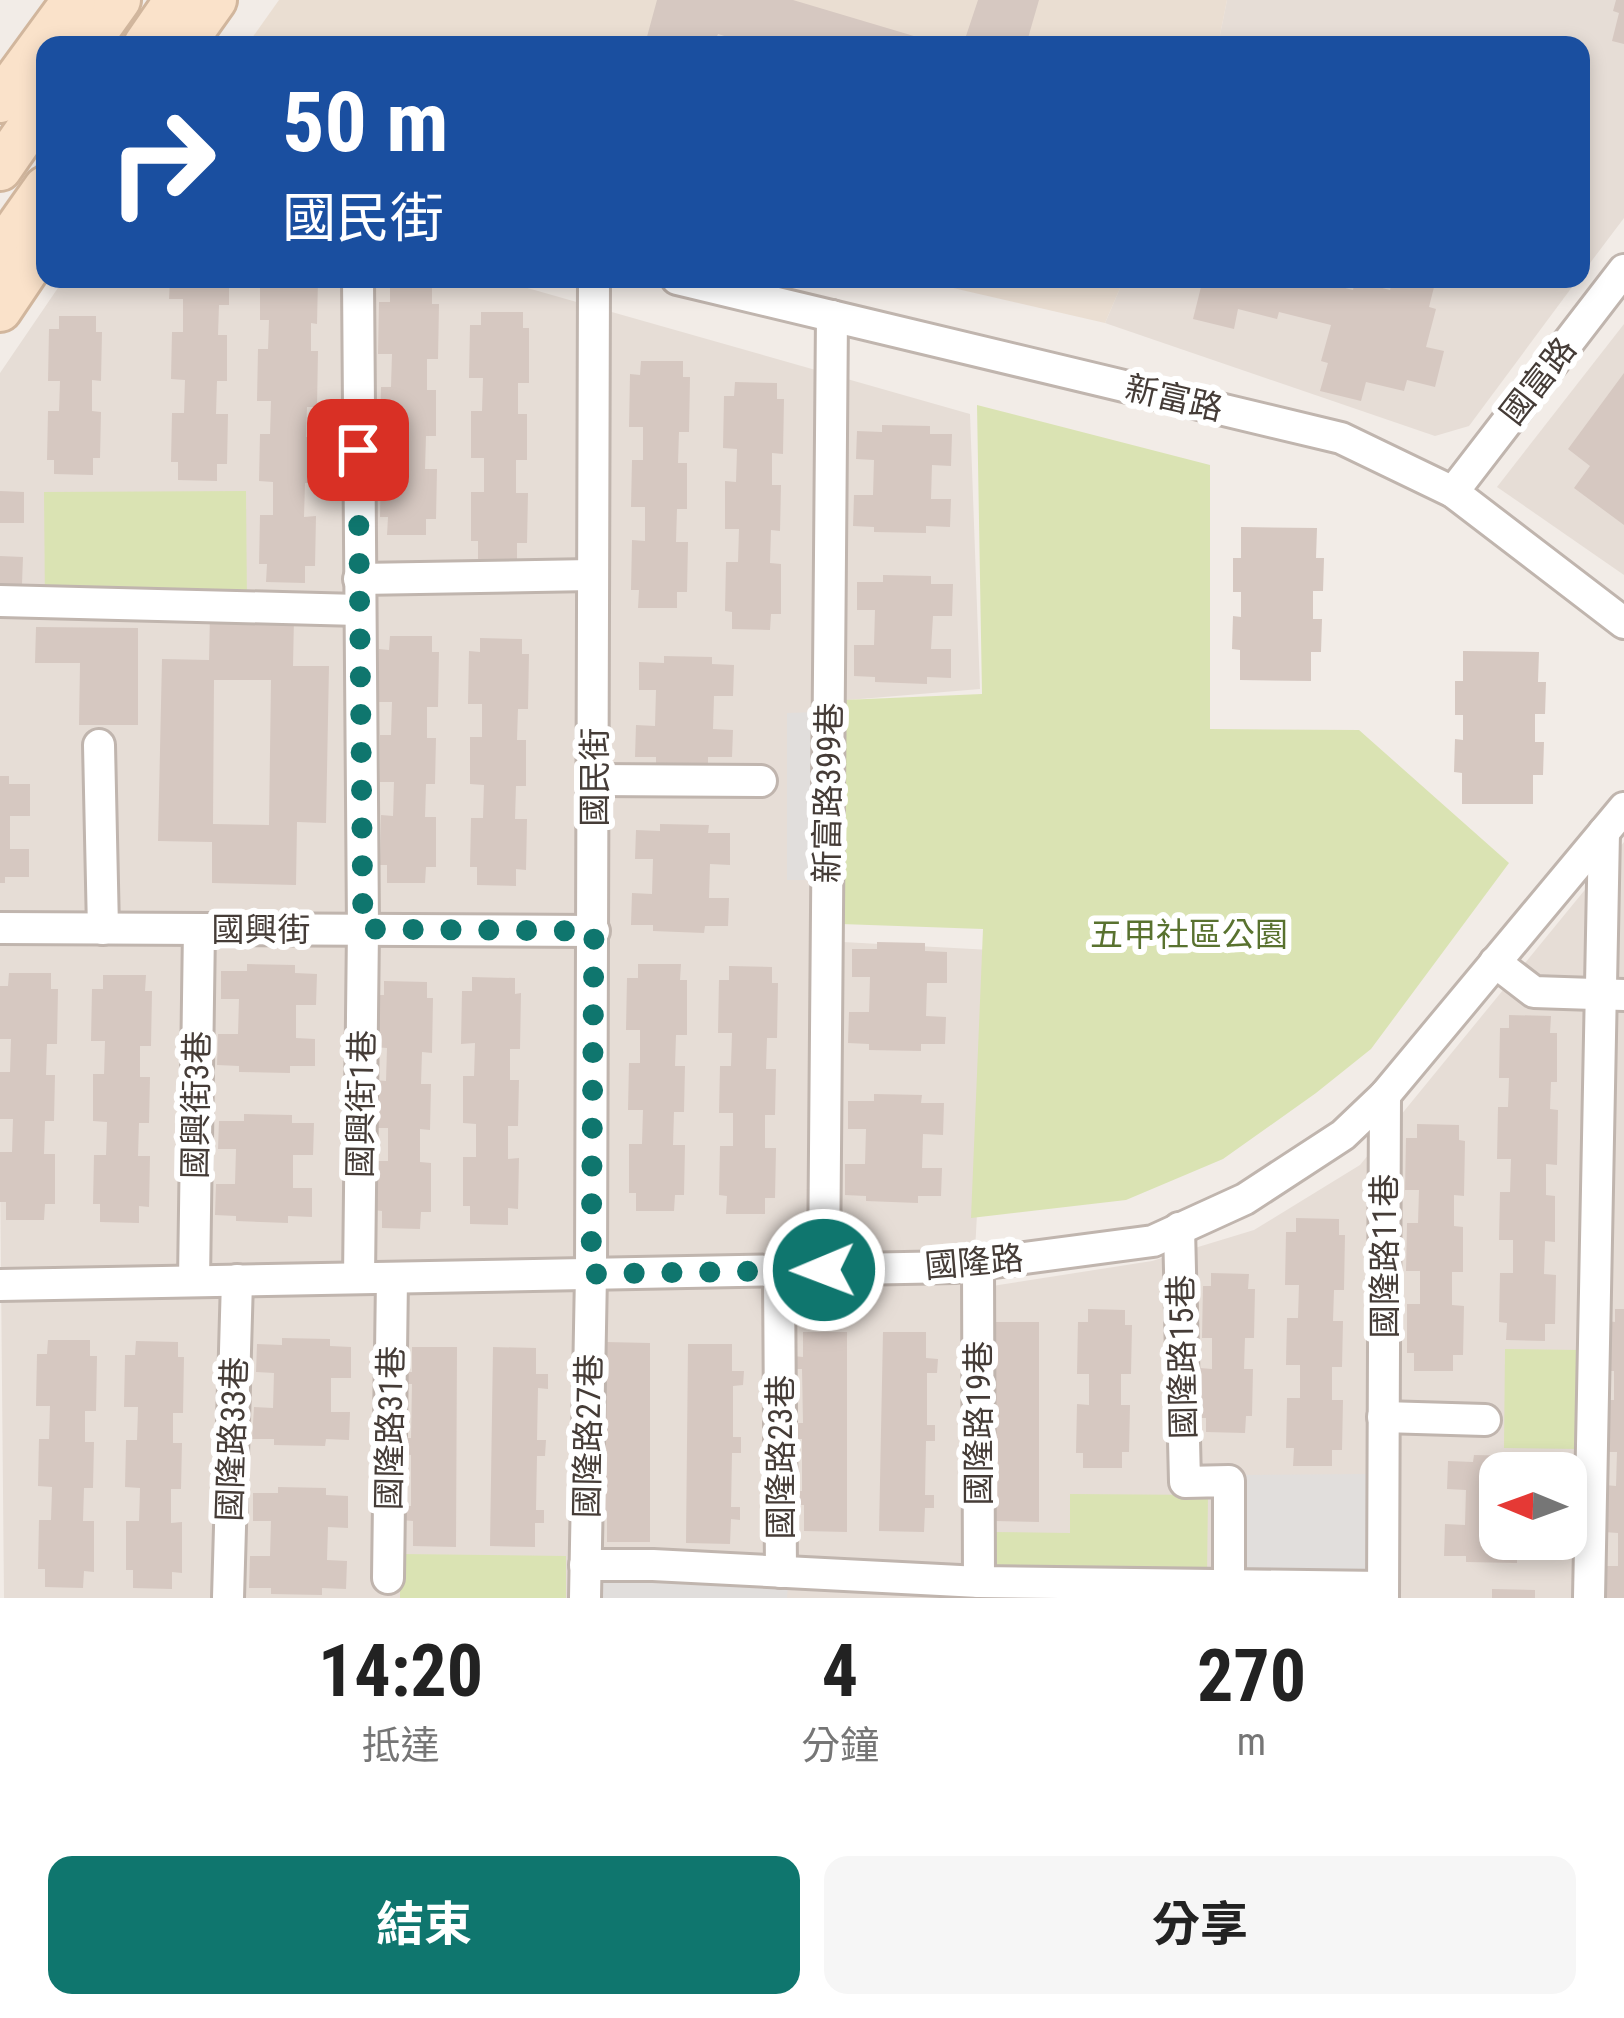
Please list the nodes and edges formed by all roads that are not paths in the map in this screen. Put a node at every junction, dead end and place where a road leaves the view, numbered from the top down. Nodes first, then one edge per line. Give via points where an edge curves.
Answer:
1 (74, 0) edge
2 (119, 0) edge
3 (176, 0) edge
4 (215, 0) edge
5 (59, 36) edge
6 (93, 36) edge
7 (151, 36) edge
8 (189, 36) edge
9 (36, 89) edge
10 (18, 131) edge
11 (36, 201) edge
12 (0, 252) edge
13 (36, 256) edge
14 (1624, 270) edge
15 (358, 288) edge
16 (594, 288) edge
17 (715, 288) edge
18 (0, 310) edge
19 (832, 316) junction
20 (1453, 492) junction
21 (592, 575) junction
22 (359, 579) junction
23 (0, 601) edge
24 (359, 610) junction
25 (1624, 623) edge
26 (99, 745) dead end
27 (594, 780) junction
28 (761, 782) dead end
29 (1614, 820) edge
30 (0, 928) edge
31 (103, 929) junction
32 (199, 929) junction
33 (363, 929) junction
34 (594, 931) junction
35 (1495, 962) junction
36 (1612, 995) edge
37 (1385, 1095) junction
38 (1180, 1228) junction
39 (978, 1264) junction
40 (779, 1270) junction
41 (824, 1270) junction
42 (591, 1274) junction
43 (359, 1278) junction
44 (392, 1278) junction
45 (237, 1280) junction
46 (194, 1281) junction
47 (0, 1285) edge
48 (1383, 1417) junction
49 (1485, 1420) dead end
50 (585, 1565) junction
51 (653, 1565) junction
52 (388, 1578) dead end
53 (795, 1581) edge
54 (979, 1582) junction
55 (1035, 1590) edge
56 (1229, 1592) edge
57 (1383, 1593) edge
58 (228, 1598) edge
59 (585, 1598) edge
60 (652, 1598) edge
61 (1589, 1598) edge

1 - 5 street
2 - 6 street
3 - 7 street
4 - 8 street
9 - 10 street
11 - 12 street
13 - 18 street
14 - 20 street, 國富路
15 - 22 street, 國興街1巷
16 - 21 street, 國民街
17 - 19 street, 新富路
19 - 20 street, 新富路 via 1341,438
19 - 41 street, 新富路399巷
20 - 25 street, 新富路
21 - 22 street
21 - 27 street, 國民街
22 - 24 street, 國興街1巷
23 - 24 street
24 - 33 street, 國興街1巷
26 - 31 street
27 - 28 street
27 - 34 street, 國民街
29 - 35 street, 國隆路
29 - 36 street
30 - 31 street, 國興街
31 - 32 street, 國興街
32 - 33 street, 國興街
32 - 46 street, 國興街3巷
33 - 34 street, 國興街
33 - 43 street, 國興街1巷
34 - 42 street, 國民街
35 - 36 street via 1534,992
35 - 37 street, 國隆路
36 - 61 street
37 - 38 street, 國隆路 via 1343,1135 1245,1199
37 - 48 street, 國隆路11巷
38 - 39 street, 國隆路 via 1153,1241
38 - 56 street, 國隆路15巷 via 1185,1482 1228,1481
39 - 41 street, 國隆路
39 - 54 street, 國隆路19巷
40 - 41 street, 國隆路
40 - 42 street, 國隆路
40 - 53 street, 國隆路23巷
42 - 44 street, 國隆路
42 - 50 street, 國隆路27巷
43 - 44 street, 國隆路
43 - 45 street, 國隆路
44 - 52 street, 國隆路31巷
45 - 46 street, 國隆路
45 - 58 street, 國隆路33巷
46 - 47 street, 國隆路
48 - 49 street
48 - 57 street, 國隆路11巷
50 - 51 street
50 - 59 street, 國隆路27巷
51 - 53 street
51 - 60 street
53 - 54 street
54 - 55 street
55 - 56 street
56 - 57 street

